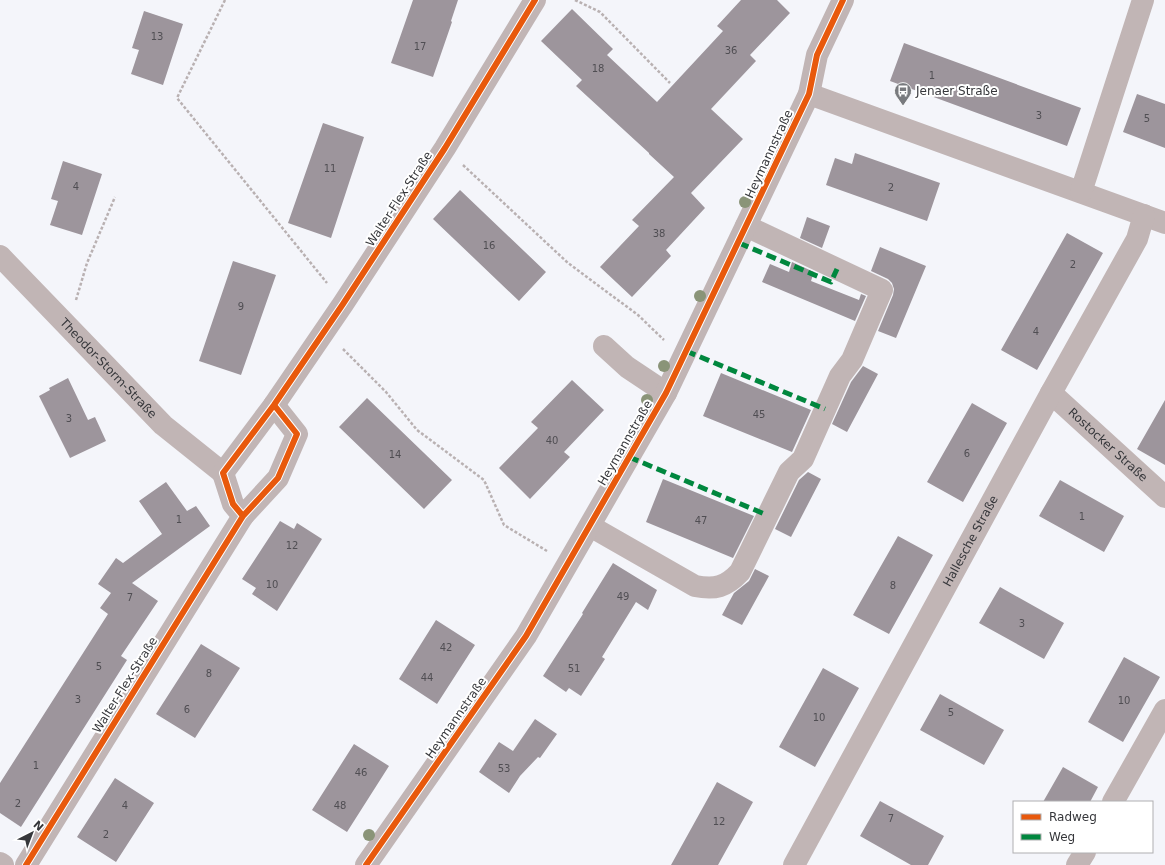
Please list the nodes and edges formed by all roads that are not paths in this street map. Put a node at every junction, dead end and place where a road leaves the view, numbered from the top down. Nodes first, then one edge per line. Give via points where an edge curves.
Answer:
1 (535, 0) edge
2 (843, 0) edge
3 (1143, 0) edge
4 (809, 94) junction
5 (1081, 192) junction
6 (1144, 215) junction
7 (1165, 223) edge
8 (746, 226) junction
9 (0, 256) edge
10 (604, 346) dead end
11 (666, 393) junction
12 (1051, 393) junction
13 (274, 405) junction
14 (223, 474) junction
15 (1165, 497) edge
16 (243, 516) junction
17 (590, 526) junction
18 (1165, 710) edge
19 (1114, 801) edge
20 (1084, 853) edge
21 (0, 863) edge
22 (371, 863) edge
23 (3, 865) edge
24 (26, 865) edge
25 (794, 865) edge
26 (1078, 865) edge

1 - 13 street, Walter-Flex-Straße via 445,148
2 - 4 street, Heymannstraße via 817,55
3 - 5 street
4 - 5 street
4 - 8 street, Heymannstraße
5 - 6 street
6 - 7 street
6 - 12 street, Hallesche Straße via 1137,239
8 - 11 street, Heymannstraße
8 - 17 street via 882,290 852,360 840,376 803,459 789,472 740,572 731,581 718,587 695,586
9 - 14 street, Theodor-Storm-Straße via 163,425
10 - 11 street via 626,367
11 - 17 street, Heymannstraße
12 - 15 street, Rostocker Straße
12 - 25 street, Hallesche Straße
13 - 14 street, Walter-Flex-Straße
13 - 16 street, Walter-Flex-Straße via 297,434 278,478
14 - 16 street via 233,504
16 - 24 street, Walter-Flex-Straße
17 - 22 street, Heymannstraße via 526,636
18 - 19 street
20 - 26 street
21 - 23 street

